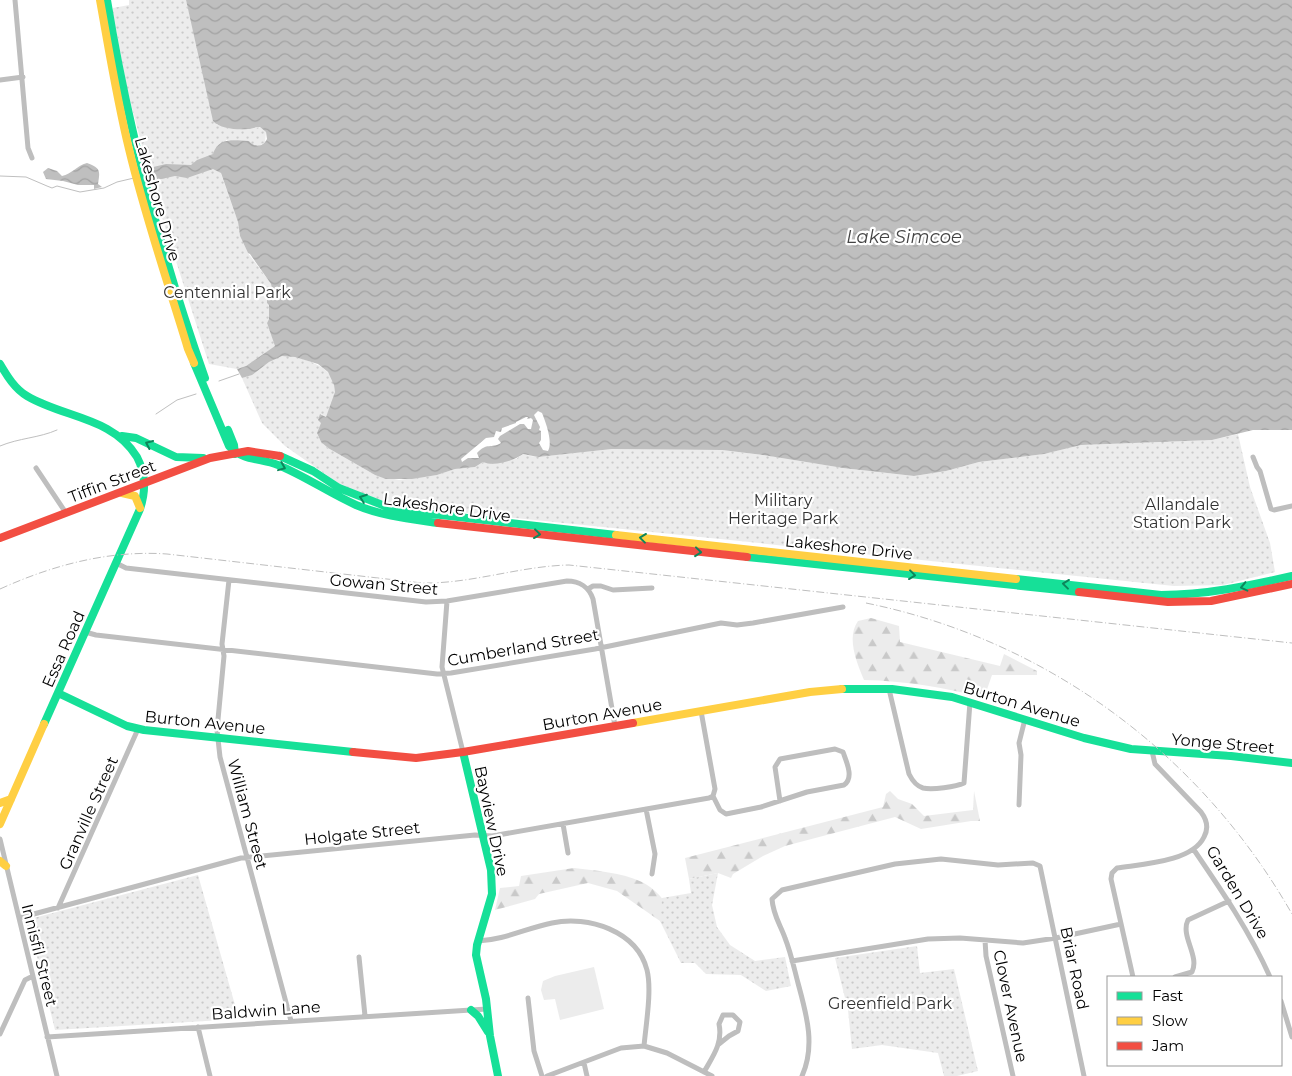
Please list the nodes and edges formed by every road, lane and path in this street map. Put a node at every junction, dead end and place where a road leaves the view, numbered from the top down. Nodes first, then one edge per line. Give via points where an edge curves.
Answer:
1 (15, 0) edge
2 (100, 0) edge
3 (107, 0) edge
4 (23, 77) junction
5 (0, 80) edge
6 (32, 158) dead end
7 (137, 170) junction
8 (0, 364) edge
9 (208, 392) junction
10 (122, 436) junction
11 (235, 454) junction
12 (1253, 457) dead end
13 (210, 458) junction
14 (36, 468) dead end
15 (146, 483) junction
16 (120, 492) junction
17 (1292, 506) edge
18 (140, 509) junction
19 (66, 513) junction
20 (0, 538) edge
21 (116, 563) junction
22 (1292, 576) edge
23 (229, 580) junction
24 (1292, 584) edge
25 (652, 588) dead end
26 (588, 589) junction
27 (446, 601) junction
28 (844, 607) dead end
29 (85, 632) junction
30 (601, 647) junction
31 (224, 650) junction
32 (443, 674) junction
33 (889, 689) junction
34 (58, 693) junction
35 (970, 702) junction
36 (701, 711) junction
37 (1026, 719) junction
38 (615, 726) junction
39 (138, 729) junction
40 (218, 738) junction
41 (1152, 751) junction
42 (463, 752) junction
43 (1292, 763) edge
44 (713, 796) junction
45 (11, 799) junction
46 (780, 801) junction
47 (0, 803) edge
48 (1019, 805) dead end
49 (646, 809) junction
50 (0, 824) edge
51 (563, 824) junction
52 (483, 835) junction
53 (0, 839) edge
54 (1194, 850) junction
55 (568, 853) dead end
56 (246, 857) junction
57 (3, 864) edge
58 (652, 874) dead end
59 (1229, 901) junction
60 (58, 908) junction
61 (18, 918) junction
62 (1121, 924) junction
63 (1056, 938) junction
64 (985, 940) junction
65 (478, 941) junction
66 (359, 957) dead end
67 (792, 961) junction
68 (33, 976) junction
69 (1133, 976) edge
70 (1180, 976) edge
71 (1270, 976) edge
72 (528, 998) dead end
73 (1282, 1005) edge
74 (487, 1009) junction
75 (471, 1010) junction
76 (365, 1016) junction
77 (291, 1021) junction
78 (198, 1027) junction
79 (0, 1034) edge
80 (490, 1036) junction
81 (1292, 1036) edge
82 (47, 1037) junction
83 (719, 1044) junction
84 (644, 1046) junction
85 (584, 1063) junction
86 (704, 1072) junction
87 (57, 1076) edge
88 (210, 1076) edge
89 (498, 1076) edge
90 (542, 1076) edge
91 (548, 1076) edge
92 (587, 1076) edge
93 (712, 1076) edge
94 (802, 1076) edge
95 (1013, 1076) edge
96 (1084, 1076) edge

1 - 4 street
2 - 7 main road, Lakeshore Drive via 114,81
3 - 7 main road
4 - 5 street
4 - 6 street via 28,148
7 - 9 main road, Lakeshore Drive
8 - 10 main road via 14,385 26,395
9 - 11 main road
9 - 11 main road via 234,444
13 -> 10 main road via 176,457 136,438
10 - 15 main road via 138,458
11 - 13 main road, Tiffin Street
22 -> 11 main road, Lakeshore Drive via 1229,590 1162,595 444,516 406,511 358,496 276,454 248,451
11 -> 24 main road, Lakeshore Drive via 304,476 364,508 444,524 1168,602 1211,601
12 - 17 street via 1270,509
13 - 15 main road, Tiffin Street
14 - 19 street
15 - 16 main road, Tiffin Street
15 - 18 main road, Essa Road
16 - 18 main road via 134,494
16 - 19 main road, Tiffin Street
18 - 21 main road, Essa Road
19 - 20 main road, Tiffin Street
21 - 23 street, Gowan Street via 126,568
21 - 29 main road, Essa Road
23 - 27 street, Gowan Street via 420,602
23 - 31 street, William Street
25 - 26 street, Gowan Street via 613,590 593,586
26 - 27 street, Gowan Street via 567,581
26 - 30 street via 594,603
27 - 32 street, Bayview Drive
28 - 30 street, Cumberland Street via 753,623 721,623
29 - 31 street, Cumberland Street
29 - 34 main road, Essa Road
30 - 32 street, Cumberland Street
30 - 38 street
31 - 32 street, Cumberland Street
31 - 40 street, William Street
32 - 42 street, Bayview Drive
33 - 35 main road, Burton Avenue
33 - 35 street via 909,774 914,783 923,788 964,783
33 - 36 main road, Burton Avenue via 828,689
34 - 39 main road, Burton Avenue
34 - 45 main road, Essa Road
35 - 37 main road, Burton Avenue
36 - 38 main road, Burton Avenue
36 - 44 street via 715,789
37 - 41 main road, Burton Avenue via 1118,747
37 - 48 street via 1019,743
38 - 42 main road, Burton Avenue
39 - 40 main road, Burton Avenue
39 - 60 street, Granville Street
40 - 42 main road, Burton Avenue via 416,758
40 - 56 street, William Street via 221,765
41 - 43 main road, Yonge Street via 1233,755
41 - 54 street, Garden Drive via 1155,764 1205,817 1206,833
42 - 52 main road, Bayview Drive
44 - 46 street via 720,810 726,814
44 - 49 street, Holgate Street
45 - 47 main road
45 - 50 main road, Essa Road
46 - 46 street via 775,767 780,759 835,749 843,752 850,775 846,784
49 - 51 street, Holgate Street
49 - 58 street via 655,854
51 - 52 street, Holgate Street
51 - 55 street
52 - 56 street, Holgate Street
52 - 65 main road, Bayview Drive via 492,883 490,904
53 - 57 street, Innisfil Street
54 - 59 street, Garden Drive
54 - 62 street via 1178,857 1114,870 1111,876
56 - 60 street, Holgate Street
56 - 77 street, William Street
57 - 61 street, Innisfil Street
59 - 70 street via 1188,920 1186,927 1195,965 1189,974
59 - 71 street, Garden Drive
60 - 61 street, Holgate Street
61 - 68 street, Innisfil Street
62 - 63 street
62 - 69 street
63 - 64 street via 1023,943
63 - 67 street, Briar Road via 1040,866 1033,862 998,865 941,859 896,864 782,890 772,899 772,910
63 - 96 street, Briar Road
64 - 67 street via 928,939
64 - 95 street, Clover Avenue
65 - 74 main road, Bayview Drive via 476,955
65 - 84 street via 569,921 601,926 622,936 635,947 647,969 649,983
66 - 76 street
67 - 94 street via 810,1038
68 - 79 street via 25,980
68 - 82 street, Innisfil Street
72 - 90 street via 534,1051
73 - 81 street
74 - 75 street, Baldwin Lane
74 - 80 main road, Bayview Drive
75 - 76 street, Baldwin Lane
75 - 80 main road
76 - 77 street, Baldwin Lane
77 - 78 street, Baldwin Lane
78 - 82 street, Baldwin Lane
78 - 88 street
80 - 89 main road, Bayview Drive
82 - 87 street, Innisfil Street
83 - 83 street via 738,1031 740,1022 733,1015 723,1015 718,1024
83 - 86 street
84 - 85 street via 622,1048
84 - 86 street
85 - 91 street
85 - 92 street
86 - 93 street

